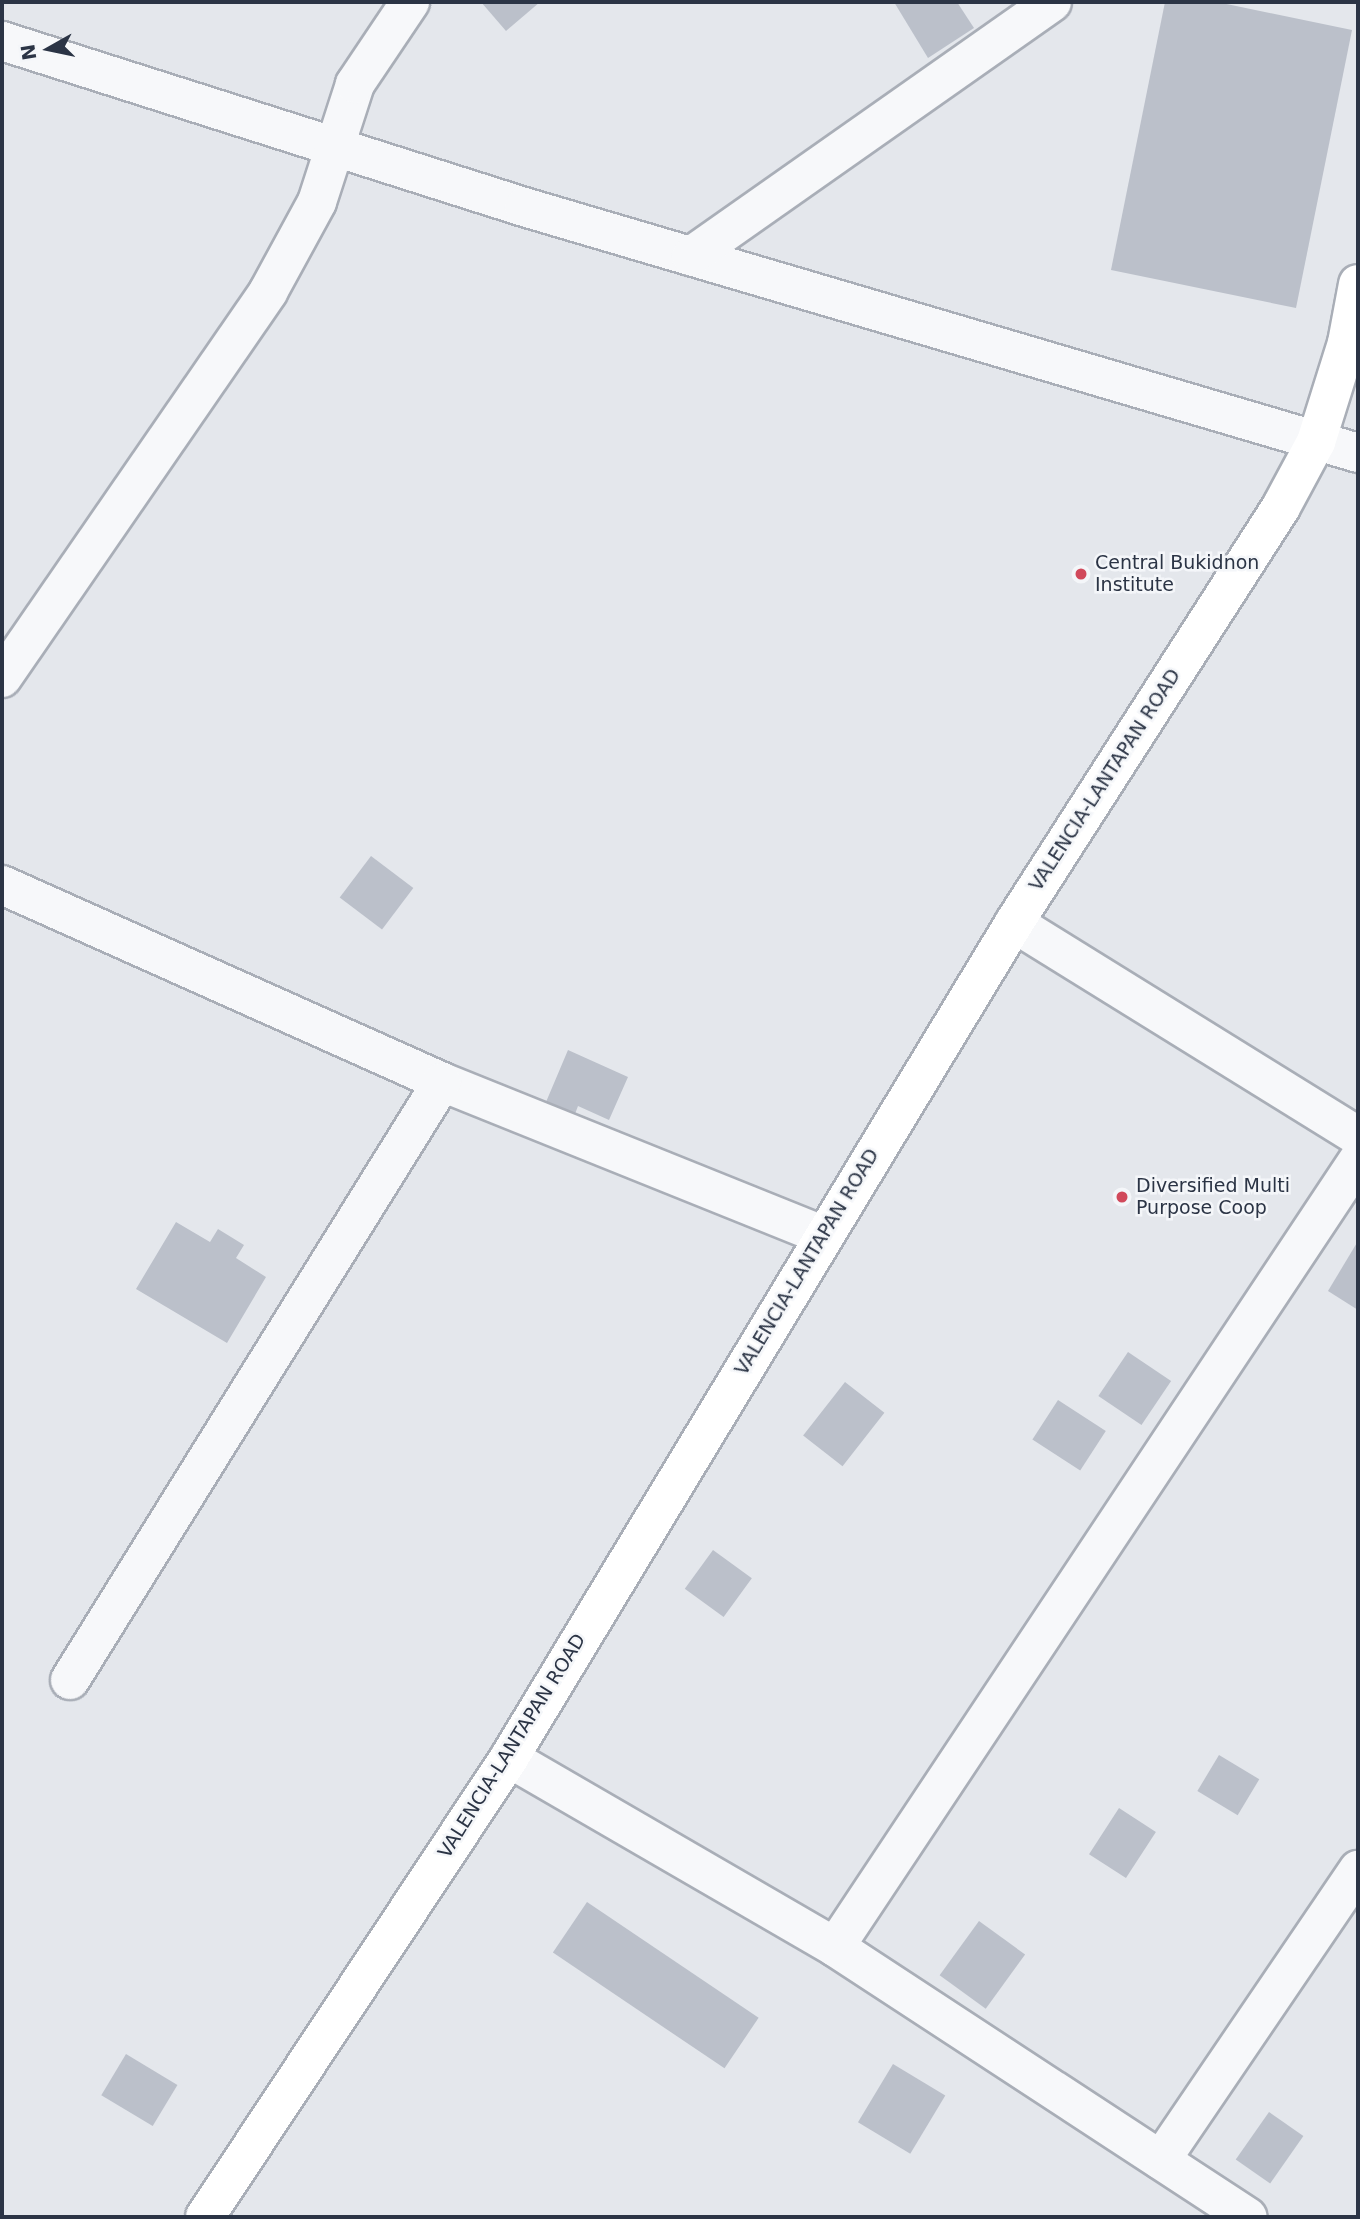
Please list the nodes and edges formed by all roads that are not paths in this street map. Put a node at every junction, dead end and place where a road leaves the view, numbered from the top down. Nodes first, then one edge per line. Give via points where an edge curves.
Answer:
1 (410, 2) edge
2 (1052, 2) edge
3 (2, 41) edge
4 (337, 150) junction
5 (691, 256) junction
6 (1358, 284) edge
7 (1316, 442) junction
8 (1358, 453) edge
9 (2, 678) edge
10 (2, 885) edge
11 (1014, 923) junction
12 (442, 1082) junction
13 (1358, 1136) edge
14 (1358, 1160) edge
15 (822, 1235) junction
16 (70, 1680) dead end
17 (509, 1758) junction
18 (1358, 1870) edge
19 (835, 1947) junction
20 (1161, 2160) junction
21 (205, 2217) edge
22 (1248, 2217) edge

1 - 4 street via 355,84
2 - 5 street
3 - 4 street
4 - 5 street
4 - 9 street via 317,202 268,292
5 - 7 street
6 - 7 main road, VALENCIA-LANTAPAN ROAD via 1346,343
7 - 8 street
7 - 11 main road, VALENCIA-LANTAPAN ROAD via 1281,507
10 - 12 street
11 - 13 street
11 - 15 main road, VALENCIA-LANTAPAN ROAD
12 - 15 street
12 - 16 street
14 - 19 street via 1135,1503
15 - 17 main road, VALENCIA-LANTAPAN ROAD
17 - 19 street
17 - 21 main road, VALENCIA-LANTAPAN ROAD
18 - 20 street
19 - 20 street
20 - 22 street

